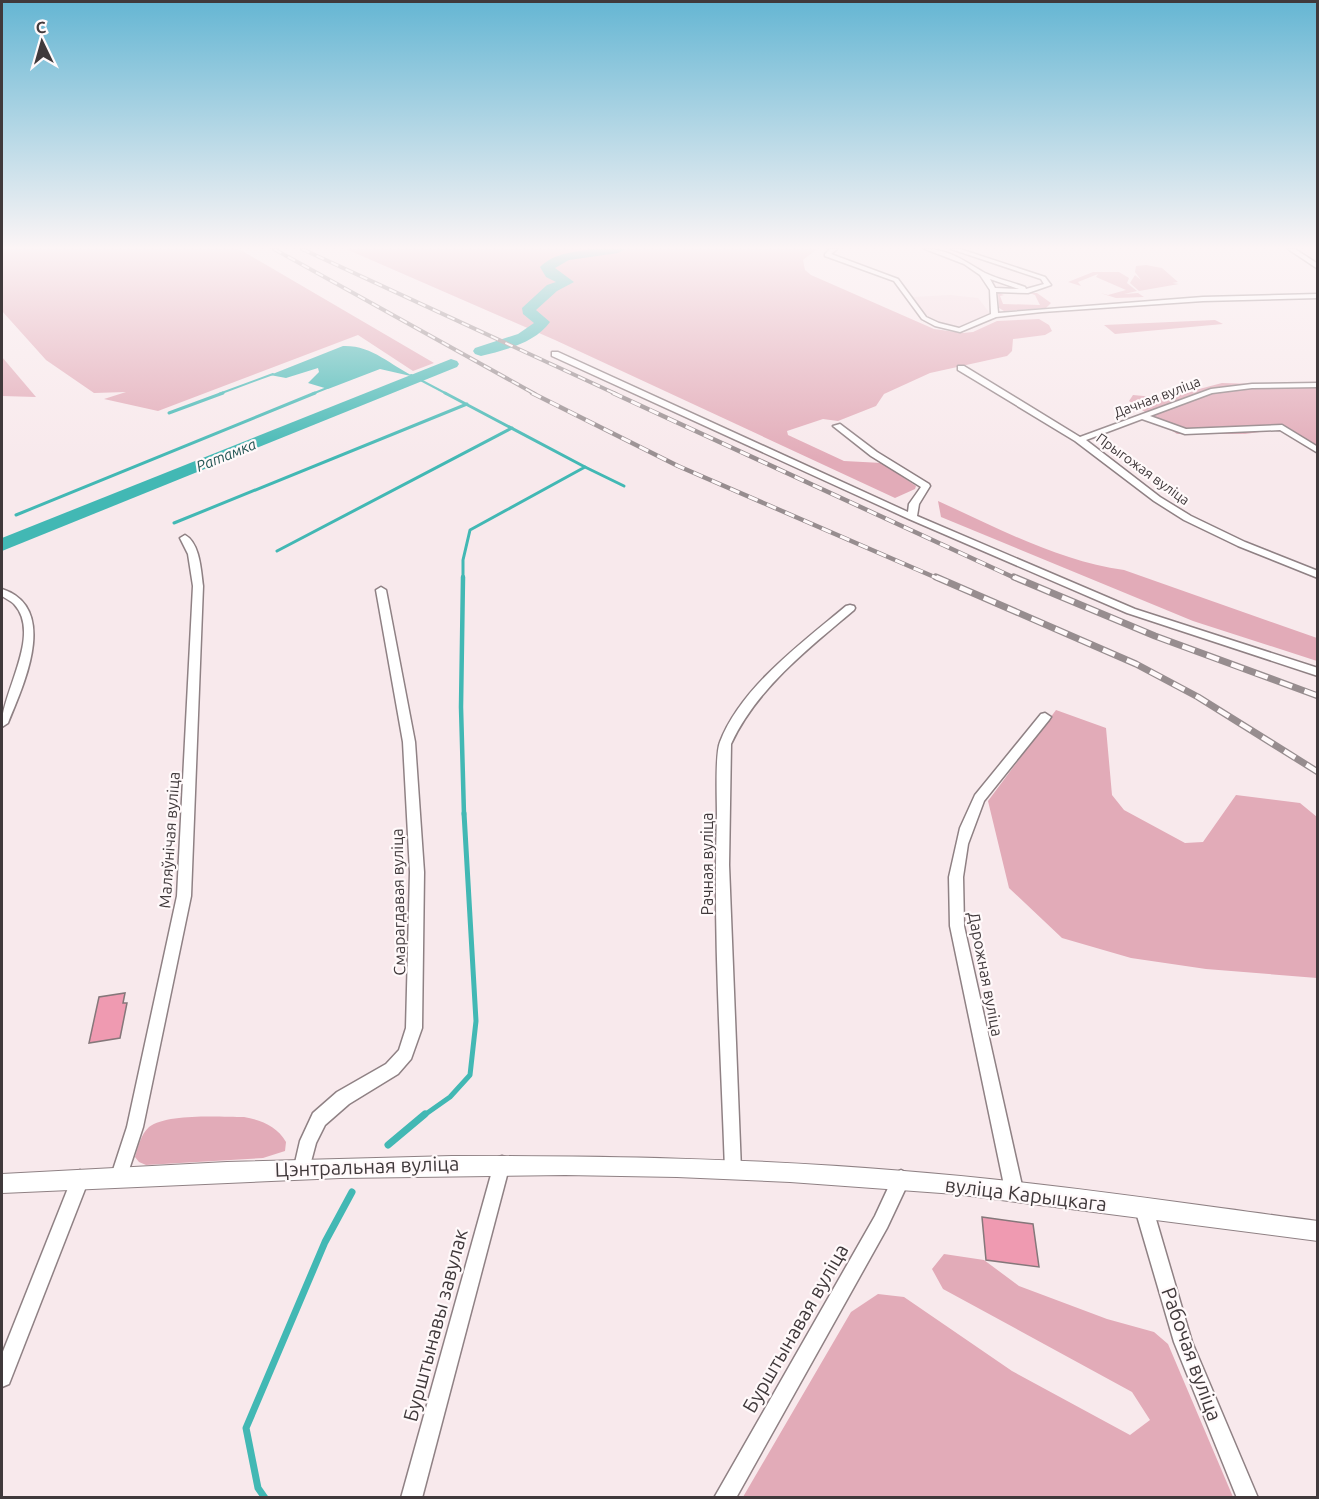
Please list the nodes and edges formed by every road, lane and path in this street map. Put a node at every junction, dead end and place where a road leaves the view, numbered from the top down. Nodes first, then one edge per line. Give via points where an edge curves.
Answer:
1 (926, 319) edge
2 (986, 319) edge
3 (555, 354) dead end
4 (961, 368) dead end
5 (1317, 385) edge
6 (1144, 417) junction
7 (837, 426) dead end
8 (1079, 440) junction
9 (1317, 451) edge
10 (912, 517) junction
11 (185, 538) dead end
12 (1317, 575) edge
13 (381, 590) dead end
14 (2, 592) edge
15 (850, 608) dead end
16 (1317, 672) edge
17 (1045, 717) dead end
18 (2, 723) edge
19 (502, 1164) junction
20 (302, 1167) junction
21 (733, 1170) junction
22 (119, 1176) junction
23 (80, 1179) junction
24 (901, 1179) junction
25 (2, 1184) edge
26 (1014, 1190) junction
27 (1144, 1209) junction
28 (1317, 1230) edge
29 (2, 1377) edge
30 (411, 1497) edge
31 (724, 1497) edge
32 (1248, 1497) edge

1 - 2 street via 960,330
3 - 10 street
4 - 8 street, Прыгожая вуліца
5 - 6 street, Дачная вуліца via 1211,391
6 - 8 street, Дачная вуліца
6 - 9 street via 1185,432 1282,427
7 - 10 street via 926,486 914,504
8 - 12 street, Прыгожая вуліца via 1134,483 1206,529
10 - 16 street via 1131,611
11 - 22 street, Маляўнічая вуліца via 193,554 198,586 184,896 135,1127
13 - 20 street, Смарагдавая вуліца via 410,742 417,872 414,1028 405,1054 392,1068 343,1098 319,1119 308,1141
14 - 18 street via 17,601 28,622 25,661
15 - 21 street, Рачная вуліца via 766,684 731,728 725,744 722,876
17 - 26 street, Дарожная вуліца via 979,798 955,874 957,926
19 - 20 street, Цэнтральная вуліца
19 - 21 street, Цэнтральная вуліца
19 - 30 street, Бурштынавы завулак
20 - 22 street, Цэнтральная вуліца
21 - 24 street, вуліца Карыцкага
22 - 23 street, Цэнтральная вуліца
23 - 25 street, Цэнтральная вуліца
23 - 29 street
24 - 26 street, вуліца Карыцкага
24 - 31 street, Бурштынавая вуліца via 881,1222
26 - 27 street, вуліца Карыцкага
27 - 28 street, вуліца Карыцкага
27 - 32 street, Рабочая вуліца via 1183,1342

